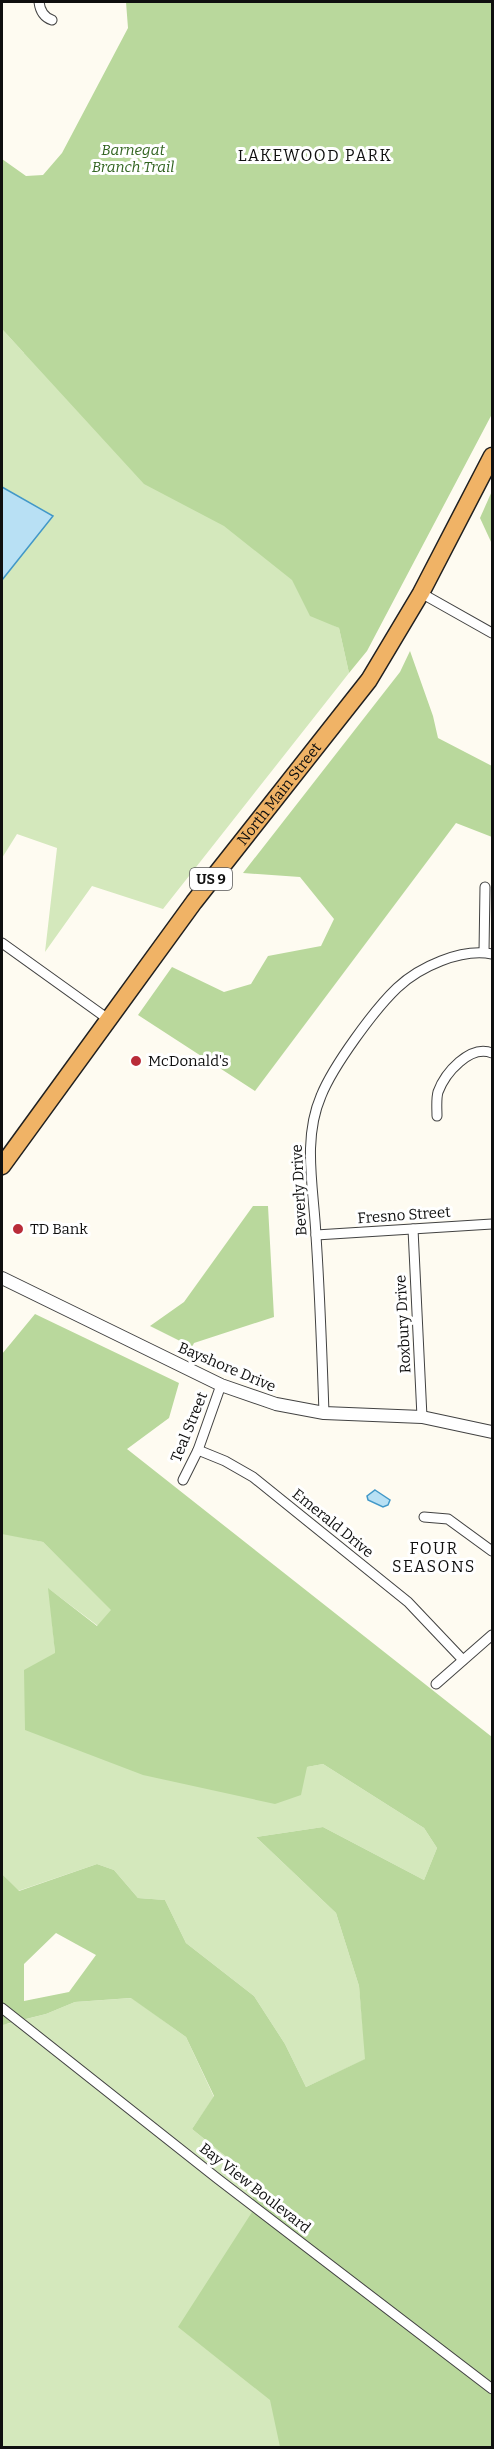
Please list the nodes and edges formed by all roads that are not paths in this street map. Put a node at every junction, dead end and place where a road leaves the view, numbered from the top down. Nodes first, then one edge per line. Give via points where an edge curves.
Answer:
1 (39, 2) edge
2 (51, 20) dead end
3 (492, 456) edge
4 (421, 593) junction
5 (492, 633) edge
6 (485, 887) dead end
7 (2, 943) edge
8 (488, 953) edge
9 (108, 1019) junction
10 (492, 1053) edge
11 (437, 1116) dead end
12 (2, 1166) edge
13 (492, 1224) edge
14 (413, 1229) junction
15 (316, 1235) junction
16 (2, 1278) edge
17 (221, 1384) junction
18 (324, 1413) junction
19 (422, 1417) junction
20 (492, 1432) edge
21 (198, 1450) junction
22 (183, 1480) dead end
23 (424, 1517) dead end
24 (492, 1551) edge
25 (492, 1635) edge
26 (463, 1660) junction
27 (436, 1684) dead end
28 (2, 2008) edge
29 (492, 2389) edge

1 - 2 street via 41,11
3 - 4 highway, US 9
4 - 5 street
4 - 9 highway, North Main Street / US 9 via 369,680 194,902
6 - 8 street
7 - 9 street
8 - 15 street, Beverly Drive via 450,958 403,982 388,996 333,1071 320,1097 312,1133
9 - 12 highway, North Main Street / US 9
10 - 11 street via 472,1053 455,1066 438,1092
13 - 14 street, Fresno Street
14 - 15 street, Fresno Street
14 - 19 street, Roxbury Drive
15 - 18 street, Beverly Drive
16 - 17 street, Bayshore Drive
17 - 18 street, Bayshore Drive via 276,1404
17 - 21 street, Teal Street
18 - 19 street, Bayshore Drive
19 - 20 street, Bayshore Drive
21 - 22 street, Teal Street
21 - 26 street, Emerald Drive via 253,1477 408,1602
23 - 24 street via 448,1519
25 - 26 street
26 - 27 street
28 - 29 street, Bay View Boulevard

